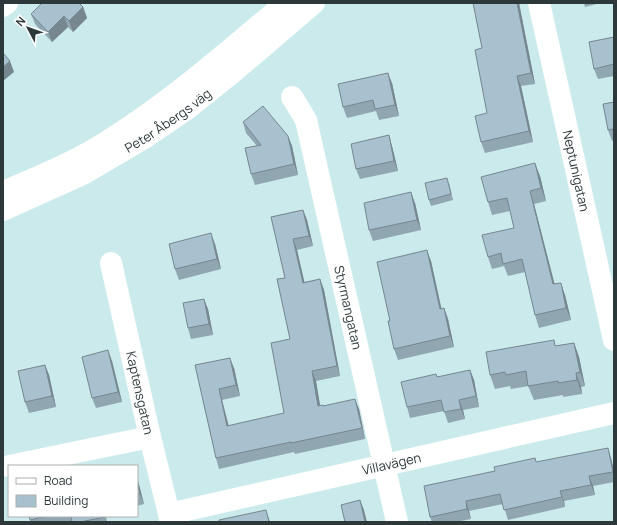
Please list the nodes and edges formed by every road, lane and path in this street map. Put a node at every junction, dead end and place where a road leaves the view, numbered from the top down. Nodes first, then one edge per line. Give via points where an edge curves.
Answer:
1 (7, 3) edge
2 (286, 3) edge
3 (314, 3) edge
4 (539, 3) edge
5 (3, 6) edge
6 (292, 97) dead end
7 (3, 192) edge
8 (3, 210) edge
9 (111, 263) dead end
10 (614, 340) edge
11 (614, 413) edge
12 (150, 437) junction
13 (14, 465) edge
14 (384, 466) junction
15 (170, 518) edge
16 (397, 522) edge

1 - 5 street
2 - 7 street, Peter Åbergs väg via 168,101 113,138 62,167
3 - 8 street, Peter Åbergs väg via 226,78 146,137 83,174
4 - 10 street, Neptunigatan
6 - 14 street, Styrmangatan via 306,120
9 - 12 street, Kaptensgatan
11 - 14 street, Villavägen
12 - 13 street
12 - 15 street, Kaptensgatan
14 - 15 street, Villavägen
14 - 16 street, Styrmangatan

